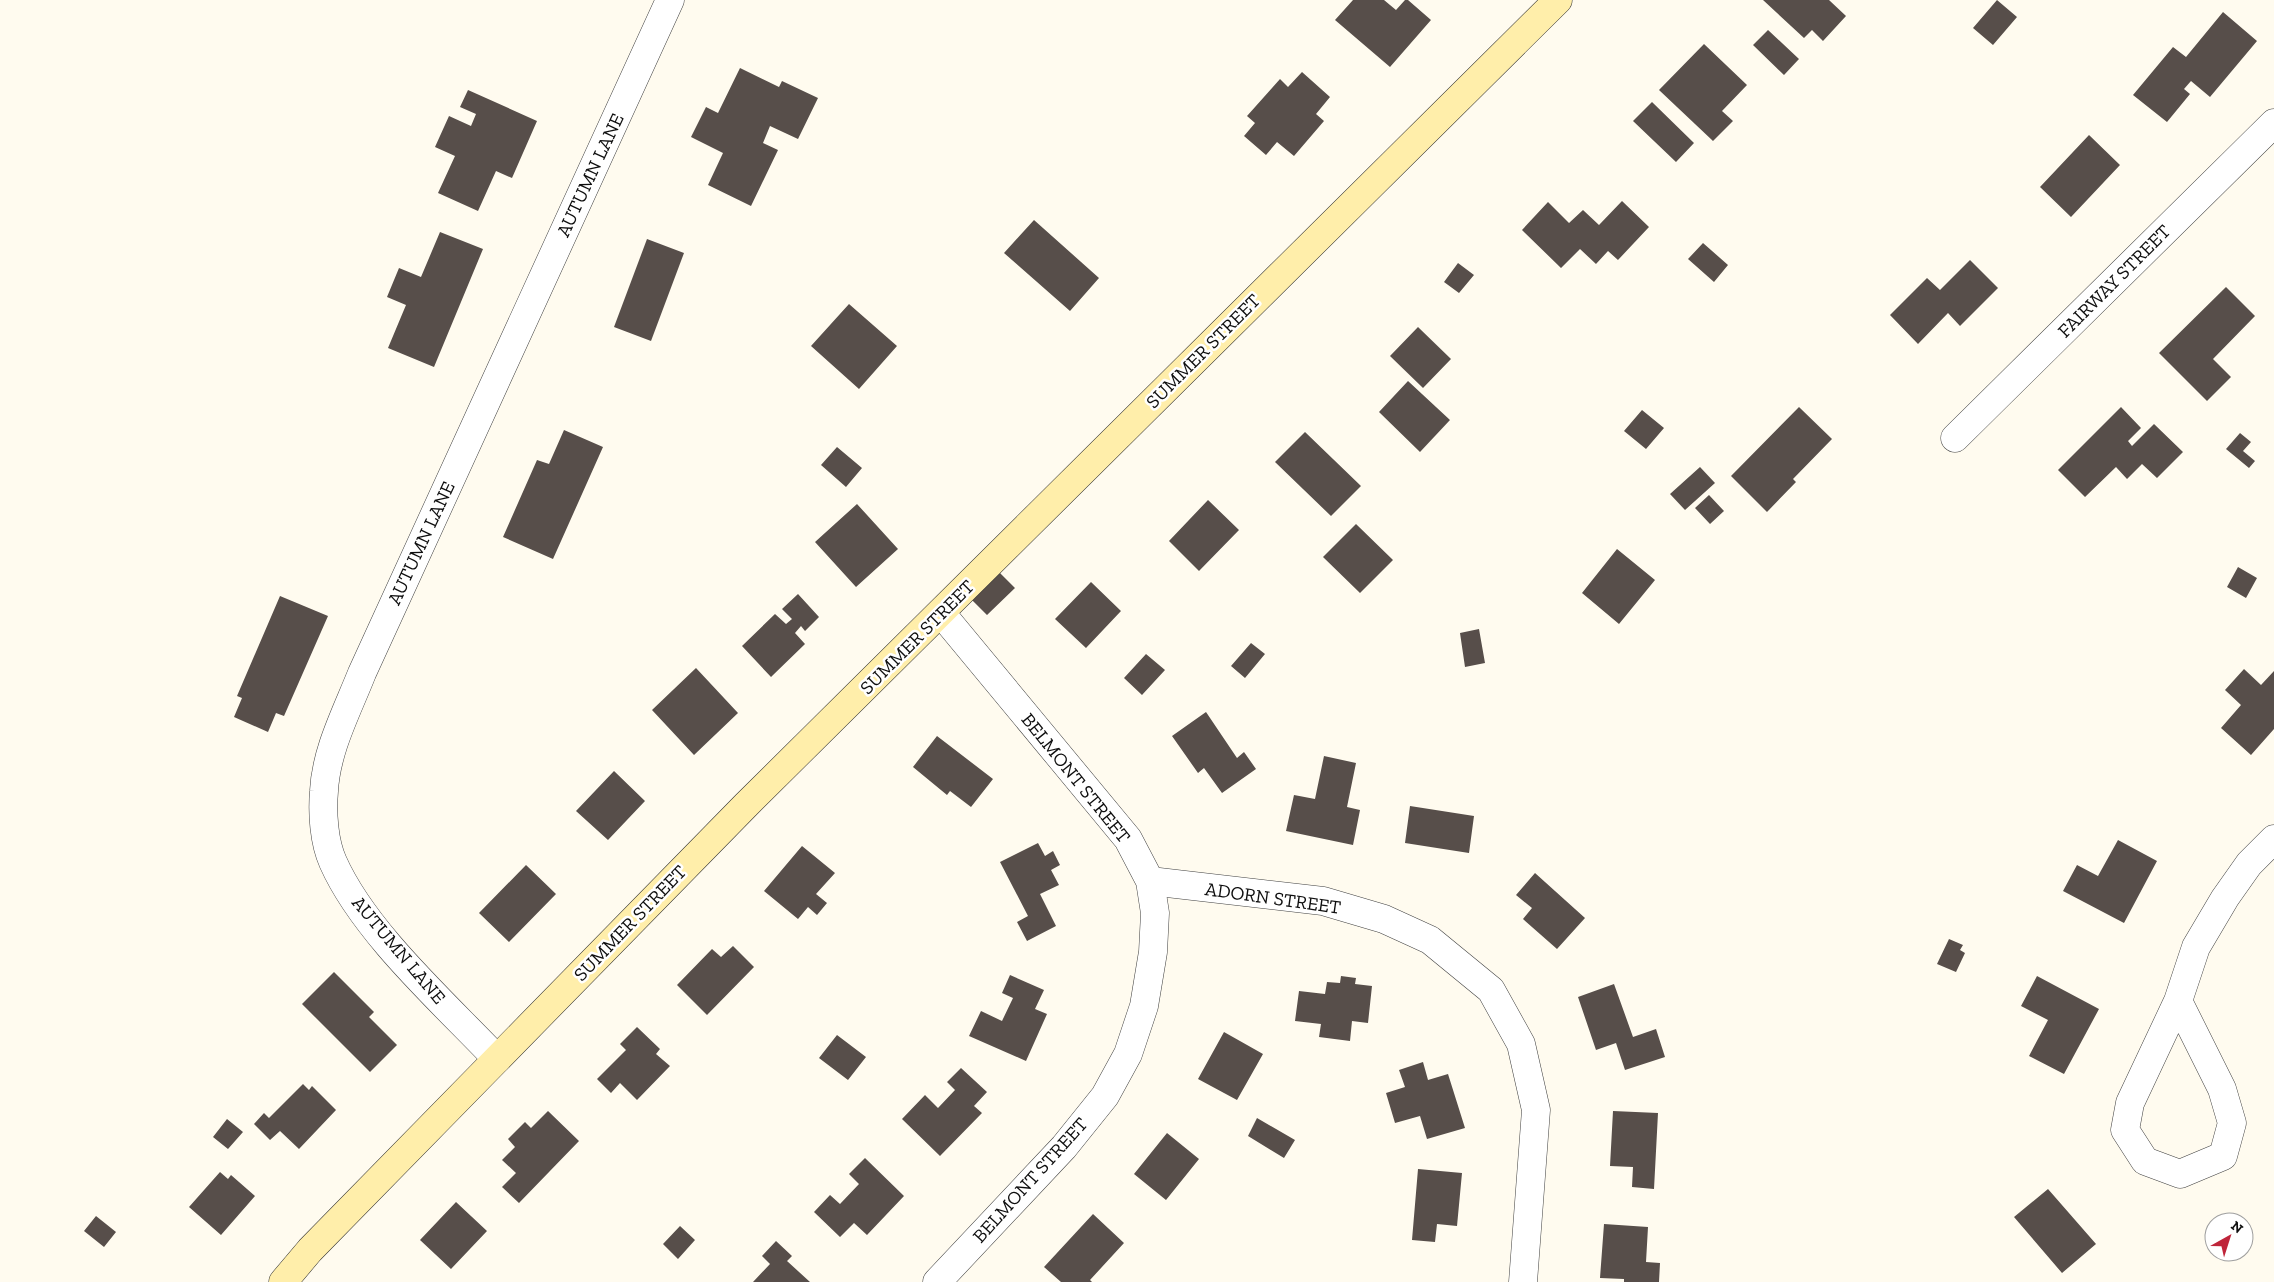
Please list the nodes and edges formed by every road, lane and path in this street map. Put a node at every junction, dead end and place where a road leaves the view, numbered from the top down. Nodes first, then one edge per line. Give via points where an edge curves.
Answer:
1 (670, 0) edge
2 (1558, 0) edge
3 (2274, 123) edge
4 (1955, 438) dead end
5 (941, 613) junction
6 (2274, 838) edge
7 (1150, 882) junction
8 (2178, 1001) junction
9 (497, 1059) junction
10 (283, 1282) edge
11 (936, 1282) edge
12 (1523, 1282) edge

1 - 9 street, AUTUMN LANE via 362,673 330,753 324,791 324,823 332,861 355,902 401,958
2 - 5 street, SUMMER STREET
3 - 4 street, FAIRWAY STREET
5 - 7 street, BELMONT STREET via 1128,839
5 - 9 street, SUMMER STREET via 746,805
6 - 8 street via 2249,864 2196,947
7 - 11 street, BELMONT STREET via 1155,913 1153,952 1144,1006 1128,1054 1105,1096 1064,1147
7 - 12 street, ADORN STREET via 1323,901 1384,919 1430,940 1491,990 1521,1044 1536,1110
8 - 8 street via 2222,1090 2232,1123 2223,1156 2180,1174 2145,1162 2125,1130 2130,1103
9 - 10 street, SUMMER STREET via 310,1250

